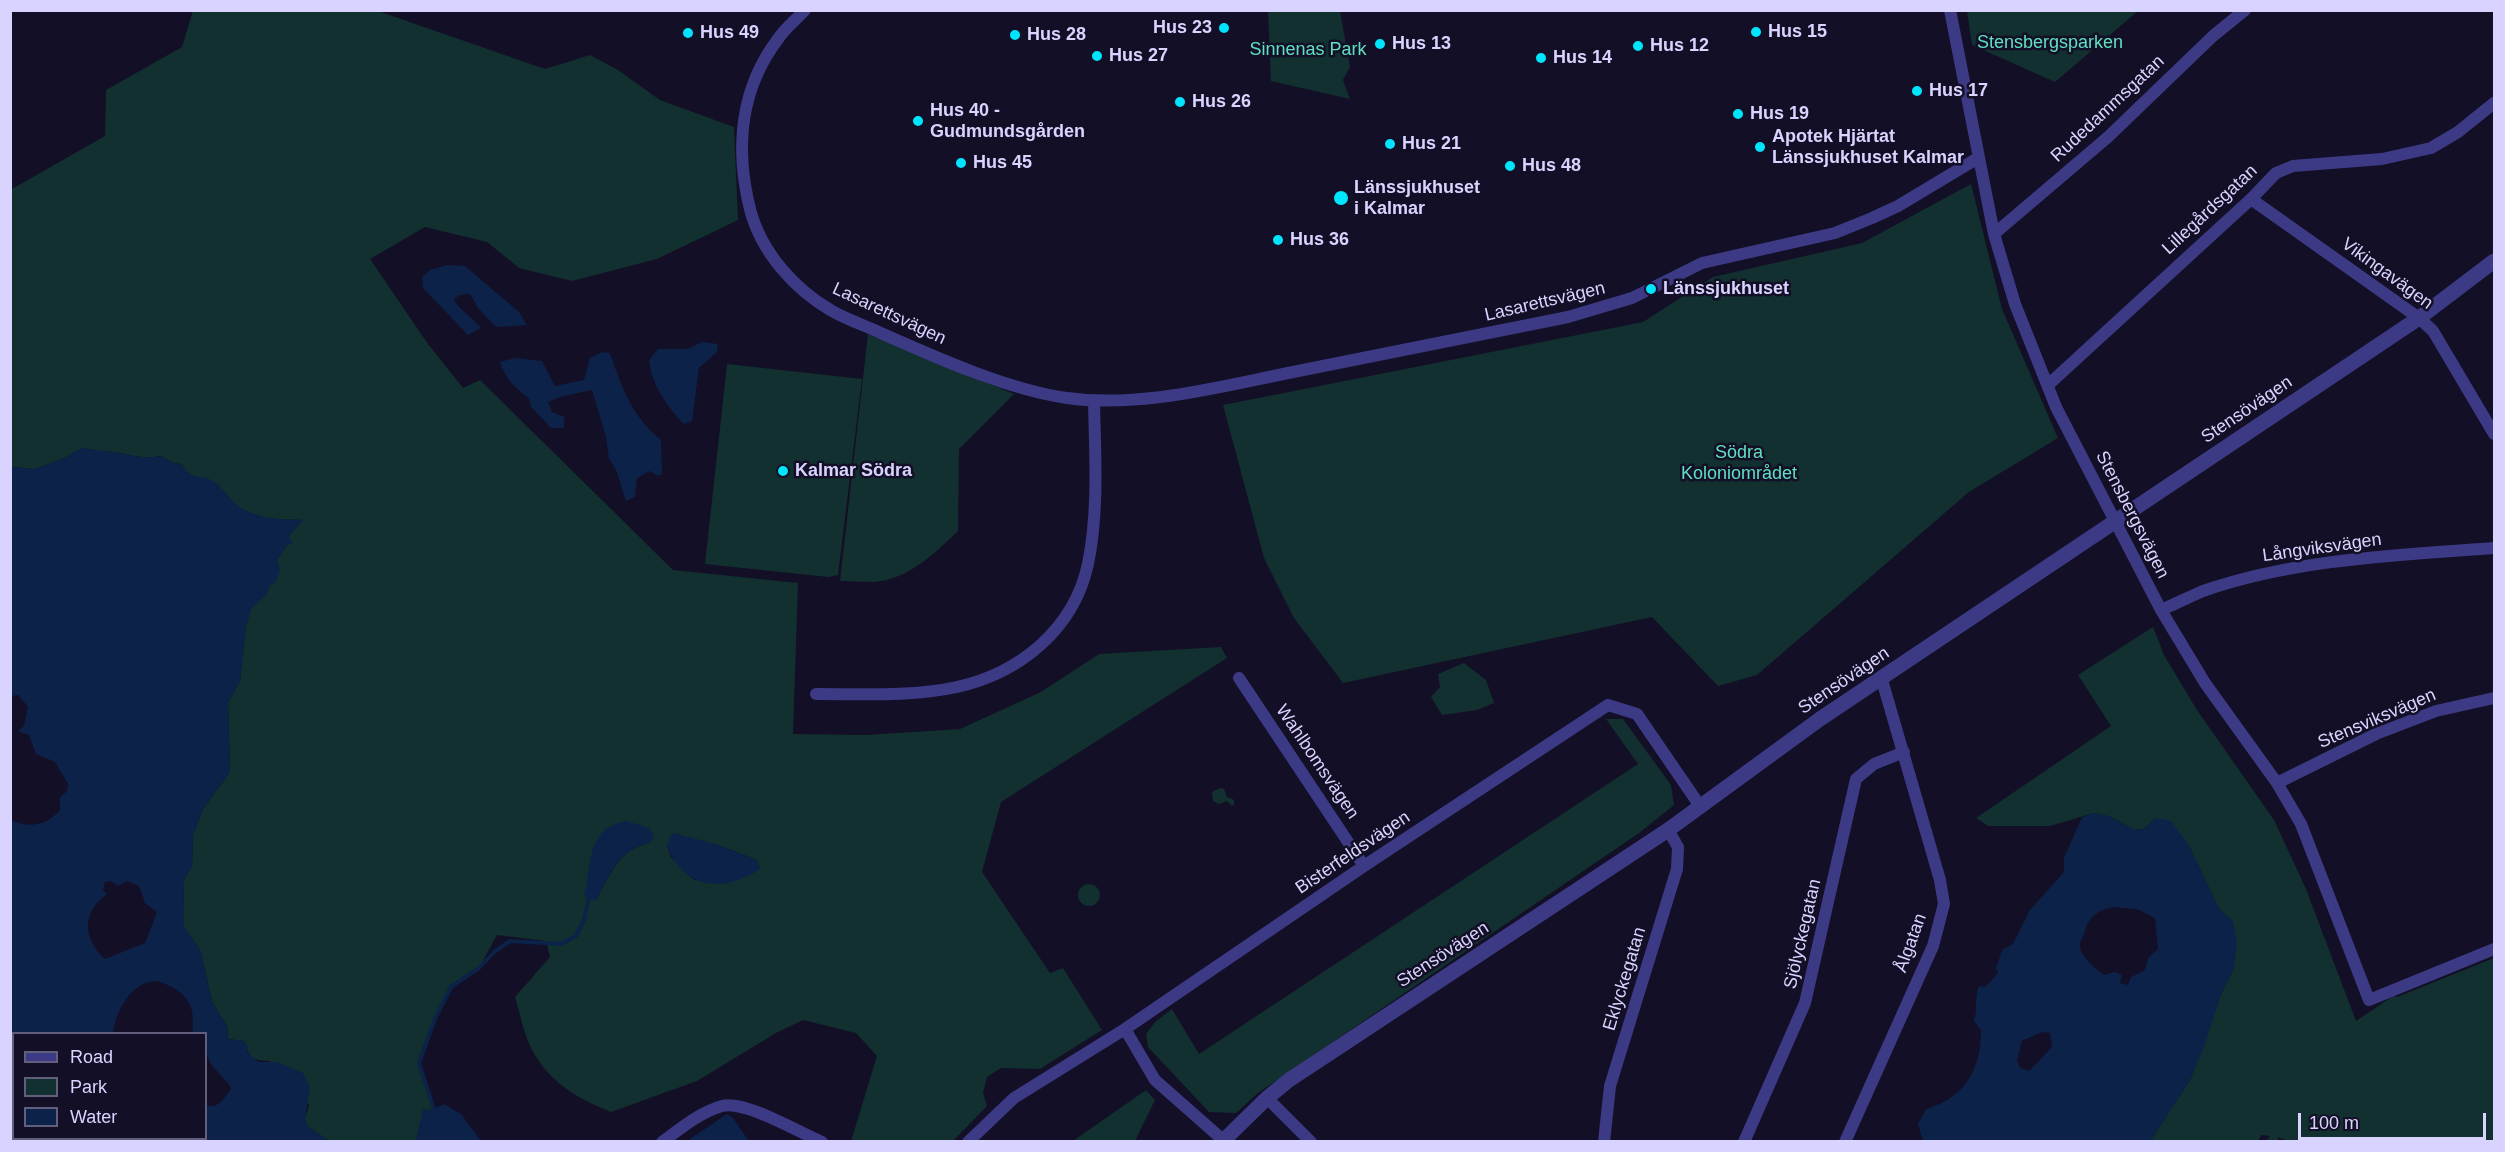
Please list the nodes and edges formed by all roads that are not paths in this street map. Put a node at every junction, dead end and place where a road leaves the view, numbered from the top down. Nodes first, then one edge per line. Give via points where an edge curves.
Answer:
1 (805, 10) edge
2 (1950, 10) edge
3 (2245, 10) edge
4 (2494, 103) edge
5 (1978, 158) junction
6 (2251, 199) junction
7 (1994, 234) junction
8 (2494, 261) edge
9 (2419, 318) junction
10 (2048, 385) junction
11 (1094, 401) junction
12 (2494, 434) edge
13 (2116, 522) junction
14 (2494, 548) edge
15 (2161, 610) junction
16 (1239, 678) dead end
17 (1882, 680) junction
18 (816, 694) dead end
19 (2494, 698) edge
20 (1904, 752) junction
21 (2277, 783) junction
22 (1700, 806) junction
23 (1668, 830) junction
24 (1364, 866) junction
25 (2494, 949) edge
26 (1125, 1029) junction
27 (1267, 1098) junction
28 (1222, 1141) edge
29 (662, 1142) edge
30 (822, 1142) edge
31 (968, 1142) edge
32 (1311, 1142) edge
33 (1604, 1142) edge
34 (1744, 1142) edge
35 (1845, 1142) edge

1 - 11 street, Lasarettsvägen via 779,36 765,58 743,120 741,158 752,216 783,271 833,312 919,350 1040,394
2 - 5 street, Stensbergsvägen
3 - 7 street, Rudedammsgatan
4 - 6 street, Lillegårdsgatan via 2431,148 2382,159 2293,166 2276,173
5 - 7 street, Stensbergsvägen
5 - 11 street, Lasarettsvägen via 1898,206 1835,233 1702,263 1612,305 1182,394
6 - 9 street, Vikingavägen
6 - 10 street, Lillegårdsgatan
7 - 10 street, Stensbergsvägen via 2015,304
8 - 9 street, Stensövägen
9 - 12 street, Vikingavägen via 2433,331
9 - 13 street, Stensövägen
10 - 13 street, Stensbergsvägen
11 - 18 street via 1095,507 1088,566 1069,614 1043,643 1008,670 956,687 888,694
13 - 15 street, Stensbergsvägen
13 - 17 street, Stensövägen
14 - 15 street, Långviksvägen via 2349,561 2263,574
15 - 21 street, Stensbergsvägen via 2205,683
16 - 24 street, Wahlbomsvägen
17 - 20 street, Ålgatan
17 - 22 street, Stensövägen via 1820,719
19 - 21 street, Stensviksvägen via 2426,715 2376,734
20 - 34 street, Sjölyckegatan via 1874,764 1856,779 1805,1003
20 - 35 street, Ålgatan via 1944,904 1933,946
21 - 25 street, Stensbergsvägen via 2301,824 2369,1000
22 - 23 street, Stensövägen
22 - 24 street, Bisterfeldsvägen via 1637,714 1608,705
23 - 27 street, Stensövägen
23 - 33 street, Eklyckegatan via 1678,847 1677,869 1610,1086
24 - 26 street, Bisterfeldsvägen
26 - 28 street via 1155,1080
26 - 31 street, Bisterfeldsvägen via 1014,1098
27 - 28 street, Stensövägen
27 - 32 street
29 - 30 street via 710,1110 729,1104 752,1110

